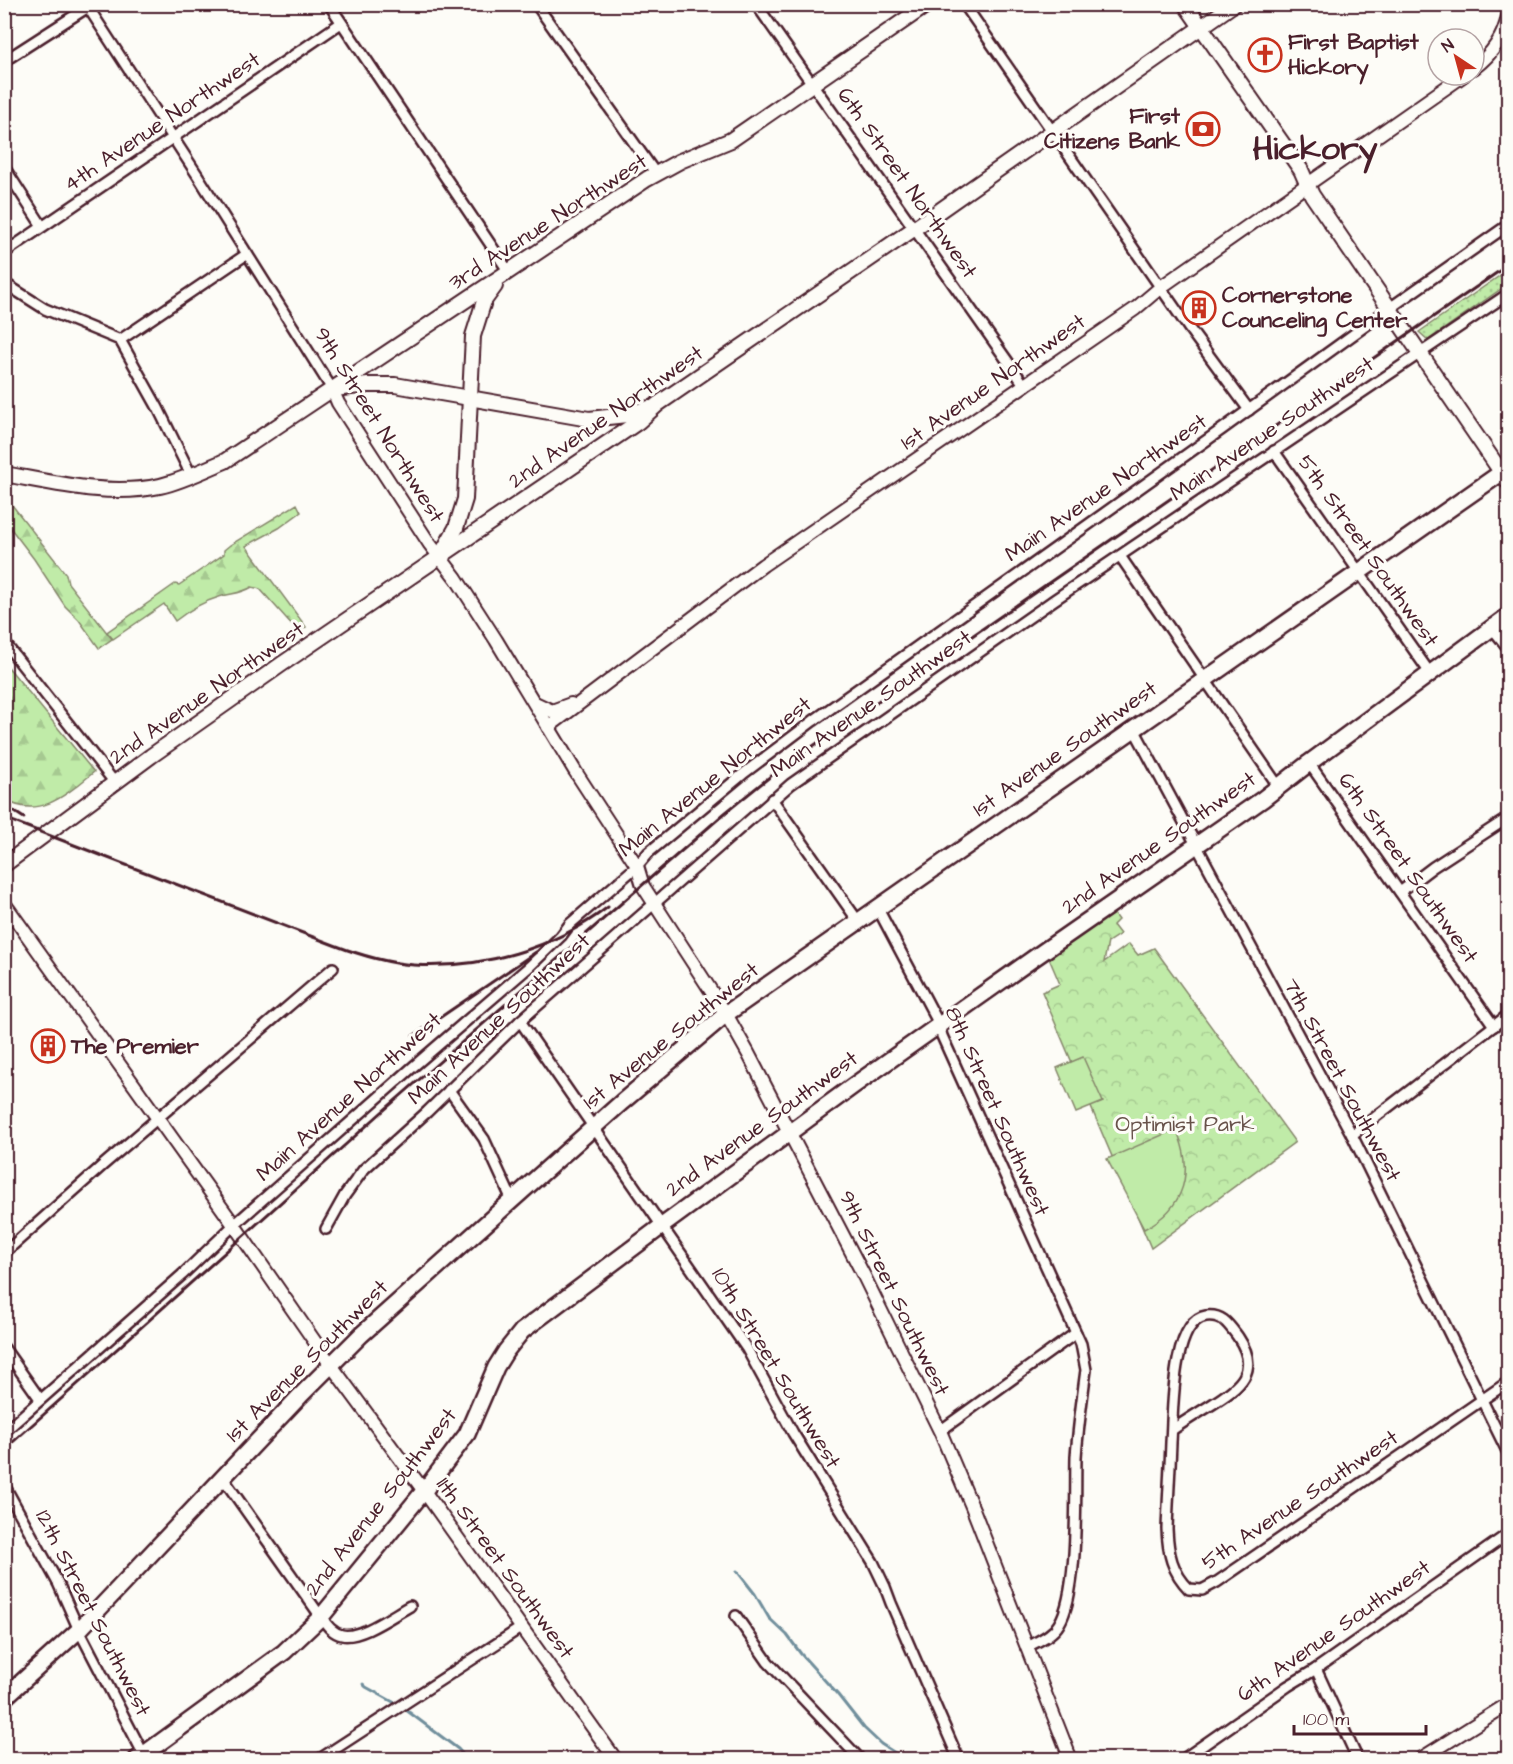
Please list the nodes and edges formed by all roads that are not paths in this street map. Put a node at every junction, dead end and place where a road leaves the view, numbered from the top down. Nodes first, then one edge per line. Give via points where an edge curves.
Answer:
1 (329, 4) edge
2 (536, 4) edge
3 (756, 4) edge
4 (928, 4) edge
5 (964, 4) edge
6 (1185, 4) edge
7 (1234, 4) edge
8 (87, 6) edge
9 (1509, 16) edge
10 (341, 23) junction
11 (1202, 28) junction
12 (1486, 55) edge
13 (4, 61) edge
14 (813, 85) junction
15 (1447, 87) edge
16 (1053, 131) junction
17 (174, 139) junction
18 (4, 167) edge
19 (656, 174) junction
20 (1307, 184) junction
21 (1509, 225) edge
22 (42, 226) junction
23 (915, 228) junction
24 (4, 253) edge
25 (247, 254) junction
26 (509, 272) junction
27 (4, 284) edge
28 (1161, 287) junction
29 (1509, 294) edge
30 (1390, 308) junction
31 (120, 340) junction
32 (1421, 353) junction
33 (1025, 386) junction
34 (332, 389) junction
35 (470, 398) junction
36 (658, 404) junction
37 (1249, 410) junction
38 (1274, 451) junction
39 (4, 474) edge
40 (1506, 474) edge
41 (191, 475) junction
42 (440, 556) junction
43 (1120, 556) junction
44 (1359, 572) junction
45 (1509, 616) edge
46 (1492, 628) junction
47 (4, 642) edge
48 (1509, 648) edge
49 (1430, 673) junction
50 (1204, 680) junction
51 (594, 693) junction
52 (533, 702) junction
53 (548, 727) junction
54 (1134, 729) junction
55 (1309, 763) junction
56 (116, 783) junction
57 (1279, 787) junction
58 (772, 799) junction
59 (1509, 818) edge
60 (1197, 845) junction
61 (4, 865) edge
62 (637, 866) junction
63 (1400, 892) junction
64 (4, 903) edge
65 (654, 904) junction
66 (877, 907) junction
67 (858, 921) junction
68 (333, 968) dead end
69 (726, 1014) junction
70 (1509, 1015) edge
71 (520, 1021) junction
72 (939, 1024) junction
73 (1494, 1026) junction
74 (449, 1090) junction
75 (158, 1119) junction
76 (594, 1128) junction
77 (790, 1132) junction
78 (1352, 1135) junction
79 (512, 1200) junction
80 (234, 1225) junction
81 (662, 1226) junction
82 (326, 1229) dead end
83 (4, 1253) edge
84 (1076, 1333) junction
85 (4, 1348) edge
86 (331, 1365) junction
87 (1509, 1382) edge
88 (40, 1399) junction
89 (1482, 1399) junction
90 (1172, 1430) junction
91 (940, 1431) junction
92 (4, 1432) edge
93 (1509, 1453) edge
94 (223, 1478) junction
95 (4, 1485) edge
96 (424, 1491) junction
97 (1509, 1534) edge
98 (410, 1606) dead end
99 (736, 1616) dead end
100 (321, 1617) junction
101 (522, 1627) junction
102 (79, 1630) junction
103 (1026, 1647) junction
104 (1316, 1669) junction
105 (4, 1698) edge
106 (1509, 1704) edge
107 (141, 1757) edge
108 (318, 1760) edge
109 (616, 1760) edge
110 (861, 1760) edge
111 (959, 1760) edge
112 (1071, 1760) edge
113 (1182, 1760) edge
114 (1358, 1760) edge
115 (1419, 1760) edge

1 - 10 street
2 - 19 street
3 - 14 street, 6th Street Northwest
4 - 14 main road, 3rd Avenue Northwest
5 - 16 street
6 - 11 main road
7 - 11 main road, 2nd Avenue Northwest
8 - 13 street
8 - 17 street, 9th Street Northwest
9 - 12 street via 1495,46
10 - 17 street, 4th Avenue Northwest
10 - 26 street
11 - 16 main road, 2nd Avenue Northwest
11 - 20 main road
14 - 19 main road, 3rd Avenue Northwest via 731,140
14 - 23 street, 6th Street Northwest
15 - 20 street, 1st Avenue Northwest
16 - 23 main road, 2nd Avenue Northwest
16 - 28 street
17 - 22 street, 4th Avenue Northwest
17 - 25 street, 9th Street Northwest
18 - 22 street
19 - 26 main road, 3rd Avenue Northwest
20 - 28 street, 1st Avenue Northwest
20 - 30 main road
21 - 30 street, Main Avenue Northwest
22 - 24 street, 4th Avenue Northwest
23 - 33 street, 6th Street Northwest
23 - 36 main road, 2nd Avenue Northwest
25 - 31 street
25 - 34 street, 9th Street Northwest
26 - 34 main road, 3rd Avenue Northwest
26 - 35 main road via 493,288 477,318
27 - 31 street via 45,309
28 - 33 street, 1st Avenue Northwest
28 - 37 street
29 - 32 street, Main Avenue Southwest
30 - 32 main road
30 - 37 street, Main Avenue Northwest
31 - 41 street
32 - 38 street, Main Avenue Southwest
32 - 40 main road
33 - 51 street, 1st Avenue Northwest via 763,565
34 - 35 main road via 395,385
34 - 41 main road, 3rd Avenue Northwest via 225,461
34 - 42 street, 9th Street Northwest
35 - 36 main road via 589,419 627,415
35 - 42 main road via 465,499 456,528
36 - 42 main road, 2nd Avenue Northwest via 638,422
37 - 62 street, Main Avenue Northwest via 813,720 743,774
38 - 43 street, Main Avenue Southwest
38 - 44 street, 5th Street Southwest
39 - 41 main road, 3rd Avenue Northwest via 78,487 140,489
40 - 44 main road, 1st Avenue Southwest
42 - 52 street, 9th Street Northwest
42 - 56 main road, 2nd Avenue Northwest
43 - 50 street
43 - 58 street, Main Avenue Southwest
44 - 49 street, 5th Street Southwest
44 - 50 main road, 1st Avenue Southwest
45 - 46 main road, 2nd Avenue Southwest
46 - 48 street
46 - 49 main road, 2nd Avenue Southwest
47 - 56 street
49 - 55 main road, 2nd Avenue Southwest
50 - 54 main road, 1st Avenue Southwest
50 - 57 street
51 - 52 street via 554,711
51 - 53 street, 1st Avenue Northwest
52 - 53 street, 9th Street Northwest
53 - 62 street, 9th Street Northwest
54 - 60 street, 7th Street Southwest
54 - 66 main road, 1st Avenue Southwest
55 - 57 main road, 2nd Avenue Southwest
55 - 63 street, 6th Street Southwest
56 - 61 main road, 2nd Avenue Northwest
57 - 60 main road, 2nd Avenue Southwest
58 - 65 street, Main Avenue Southwest
58 - 67 street
59 - 63 street
60 - 72 main road, 2nd Avenue Southwest
60 - 78 street, 7th Street Southwest
62 - 65 street, 9th Street Southwest
62 - 80 street, Main Avenue Northwest via 570,924 530,966
63 - 73 street, 6th Street Southwest
64 - 75 street, 11th Street Southwest
65 - 69 street, 9th Street Southwest
65 - 71 street, Main Avenue Southwest
66 - 67 main road, 1st Avenue Southwest
66 - 72 street, 8th Street Southwest
67 - 69 main road, 1st Avenue Southwest
68 - 75 street
69 - 76 main road, 1st Avenue Southwest
69 - 77 street, 9th Street Southwest
70 - 73 street
71 - 74 street, Main Avenue Southwest
71 - 76 street, 10th Street Southwest
72 - 77 main road, 2nd Avenue Southwest
72 - 84 street, 8th Street Southwest
73 - 78 street
74 - 79 street via 484,1139
74 - 82 street, Main Avenue Southwest via 364,1169
75 - 80 street, 11th Street Southwest
75 - 83 street
76 - 79 main road, 1st Avenue Southwest
76 - 81 street, 10th Street Southwest
77 - 81 main road, 2nd Avenue Southwest
77 - 91 street, 9th Street Southwest
78 - 89 street, 7th Street Southwest
79 - 86 main road, 1st Avenue Southwest
80 - 86 street, 11th Street Southwest
80 - 88 street, Main Avenue Northwest
81 - 96 main road, 2nd Avenue Southwest via 518,1336 496,1367 467,1434
81 - 111 street, 10th Street Southwest via 747,1349 793,1433 873,1562
84 - 91 street
84 - 103 street, 8th Street Southwest via 1086,1370 1076,1455 1071,1585 1057,1628
85 - 88 street
86 - 94 main road, 1st Avenue Southwest
86 - 96 street, 11th Street Southwest
87 - 89 street, 5th Avenue Southwest
88 - 92 street, Main Avenue Northwest
89 - 90 street, 5th Avenue Southwest via 1202,1590 1190,1589 1181,1581 1168,1550
89 - 93 street, 7th Street Southwest
90 - 90 street, 5th Avenue Southwest via 1176,1371 1187,1333 1203,1317 1223,1318 1246,1350 1247,1371 1237,1387
91 - 103 street, 9th Street Southwest
94 - 100 street
94 - 102 main road, 1st Avenue Southwest
95 - 102 street, 12th Street Southwest via 58,1582
96 - 100 main road, 2nd Avenue Southwest
96 - 101 street, 11th Street Southwest
97 - 104 street, 6th Avenue Southwest
98 - 100 street via 350,1635 336,1633
99 - 110 street via 768,1662
100 - 107 main road, 2nd Avenue Southwest via 284,1652
101 - 108 street
101 - 109 street, 11th Street Southwest
102 - 105 main road, 1st Avenue Southwest
102 - 107 street, 12th Street Southwest
103 - 112 street, 9th Street Southwest
104 - 113 street, 6th Avenue Southwest
104 - 114 street
106 - 115 street

